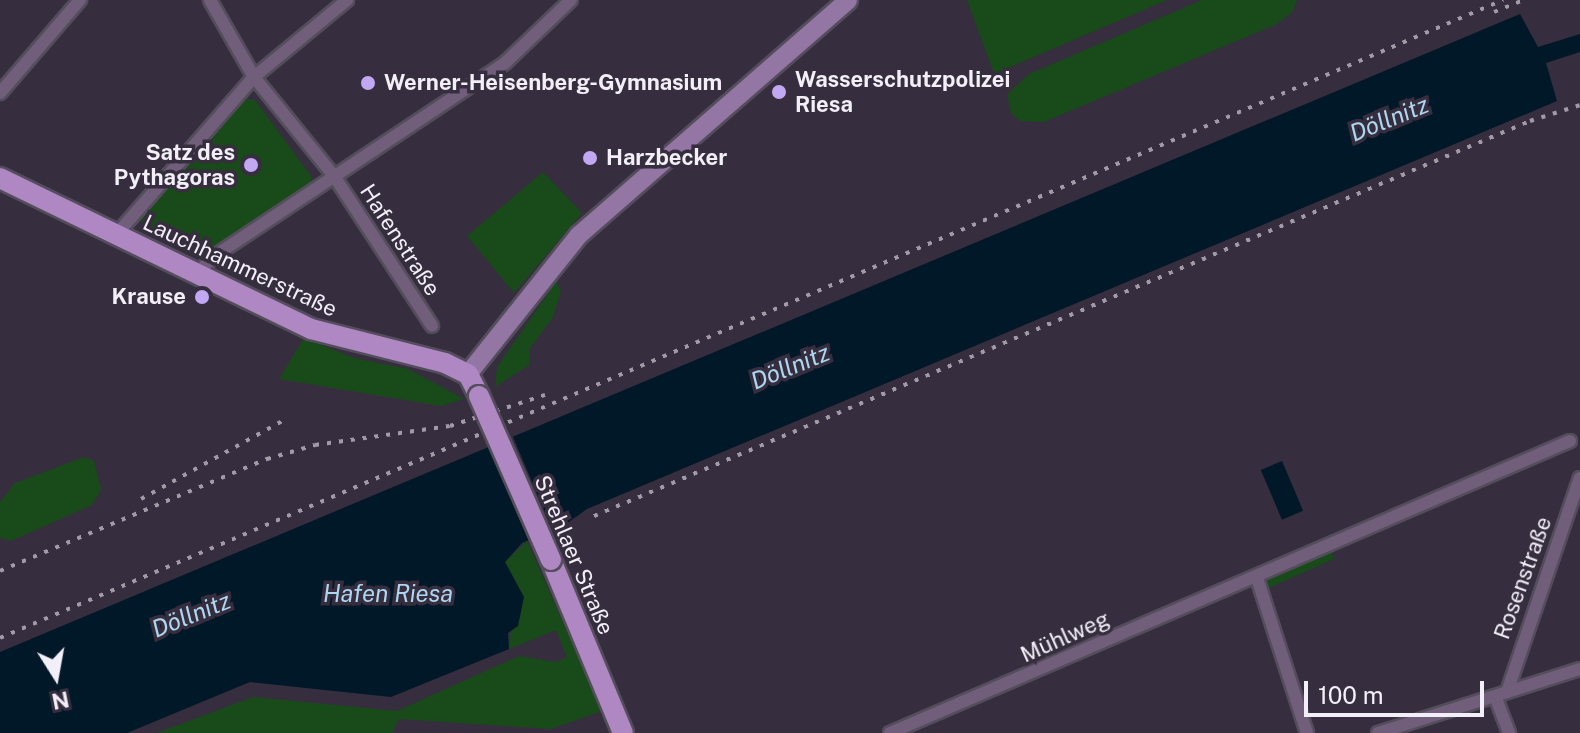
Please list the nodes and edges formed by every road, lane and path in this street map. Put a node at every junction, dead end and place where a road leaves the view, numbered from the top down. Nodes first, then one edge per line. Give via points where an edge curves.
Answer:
1 (80, 0) edge
2 (210, 0) edge
3 (347, 0) edge
4 (571, 0) edge
5 (848, 0) edge
6 (254, 77) junction
7 (0, 93) edge
8 (334, 176) junction
9 (0, 178) edge
10 (116, 235) junction
11 (196, 274) junction
12 (432, 326) dead end
13 (468, 374) junction
14 (1570, 441) dead end
15 (1580, 478) edge
16 (1257, 578) junction
17 (1580, 669) edge
18 (1501, 694) junction
19 (623, 733) edge
20 (890, 733) edge
21 (1307, 733) edge
22 (1378, 733) edge
23 (1509, 733) edge

1 - 7 street
2 - 6 street
3 - 6 street
4 - 8 street via 505,63
5 - 13 main road via 579,235
6 - 8 street, Hafenstraße
6 - 10 street
8 - 11 street
8 - 12 street, Hafenstraße
9 - 10 main road, Lauchhammerstraße
10 - 11 main road, Lauchhammerstraße
11 - 13 main road, Lauchhammerstraße via 311,329 420,355
13 - 19 main road, Strehlaer Straße, bridge
14 - 16 street, Mühlweg
15 - 18 street, Rosenstraße
16 - 20 street, Mühlweg
16 - 21 street
17 - 18 street
18 - 22 street
18 - 23 street

